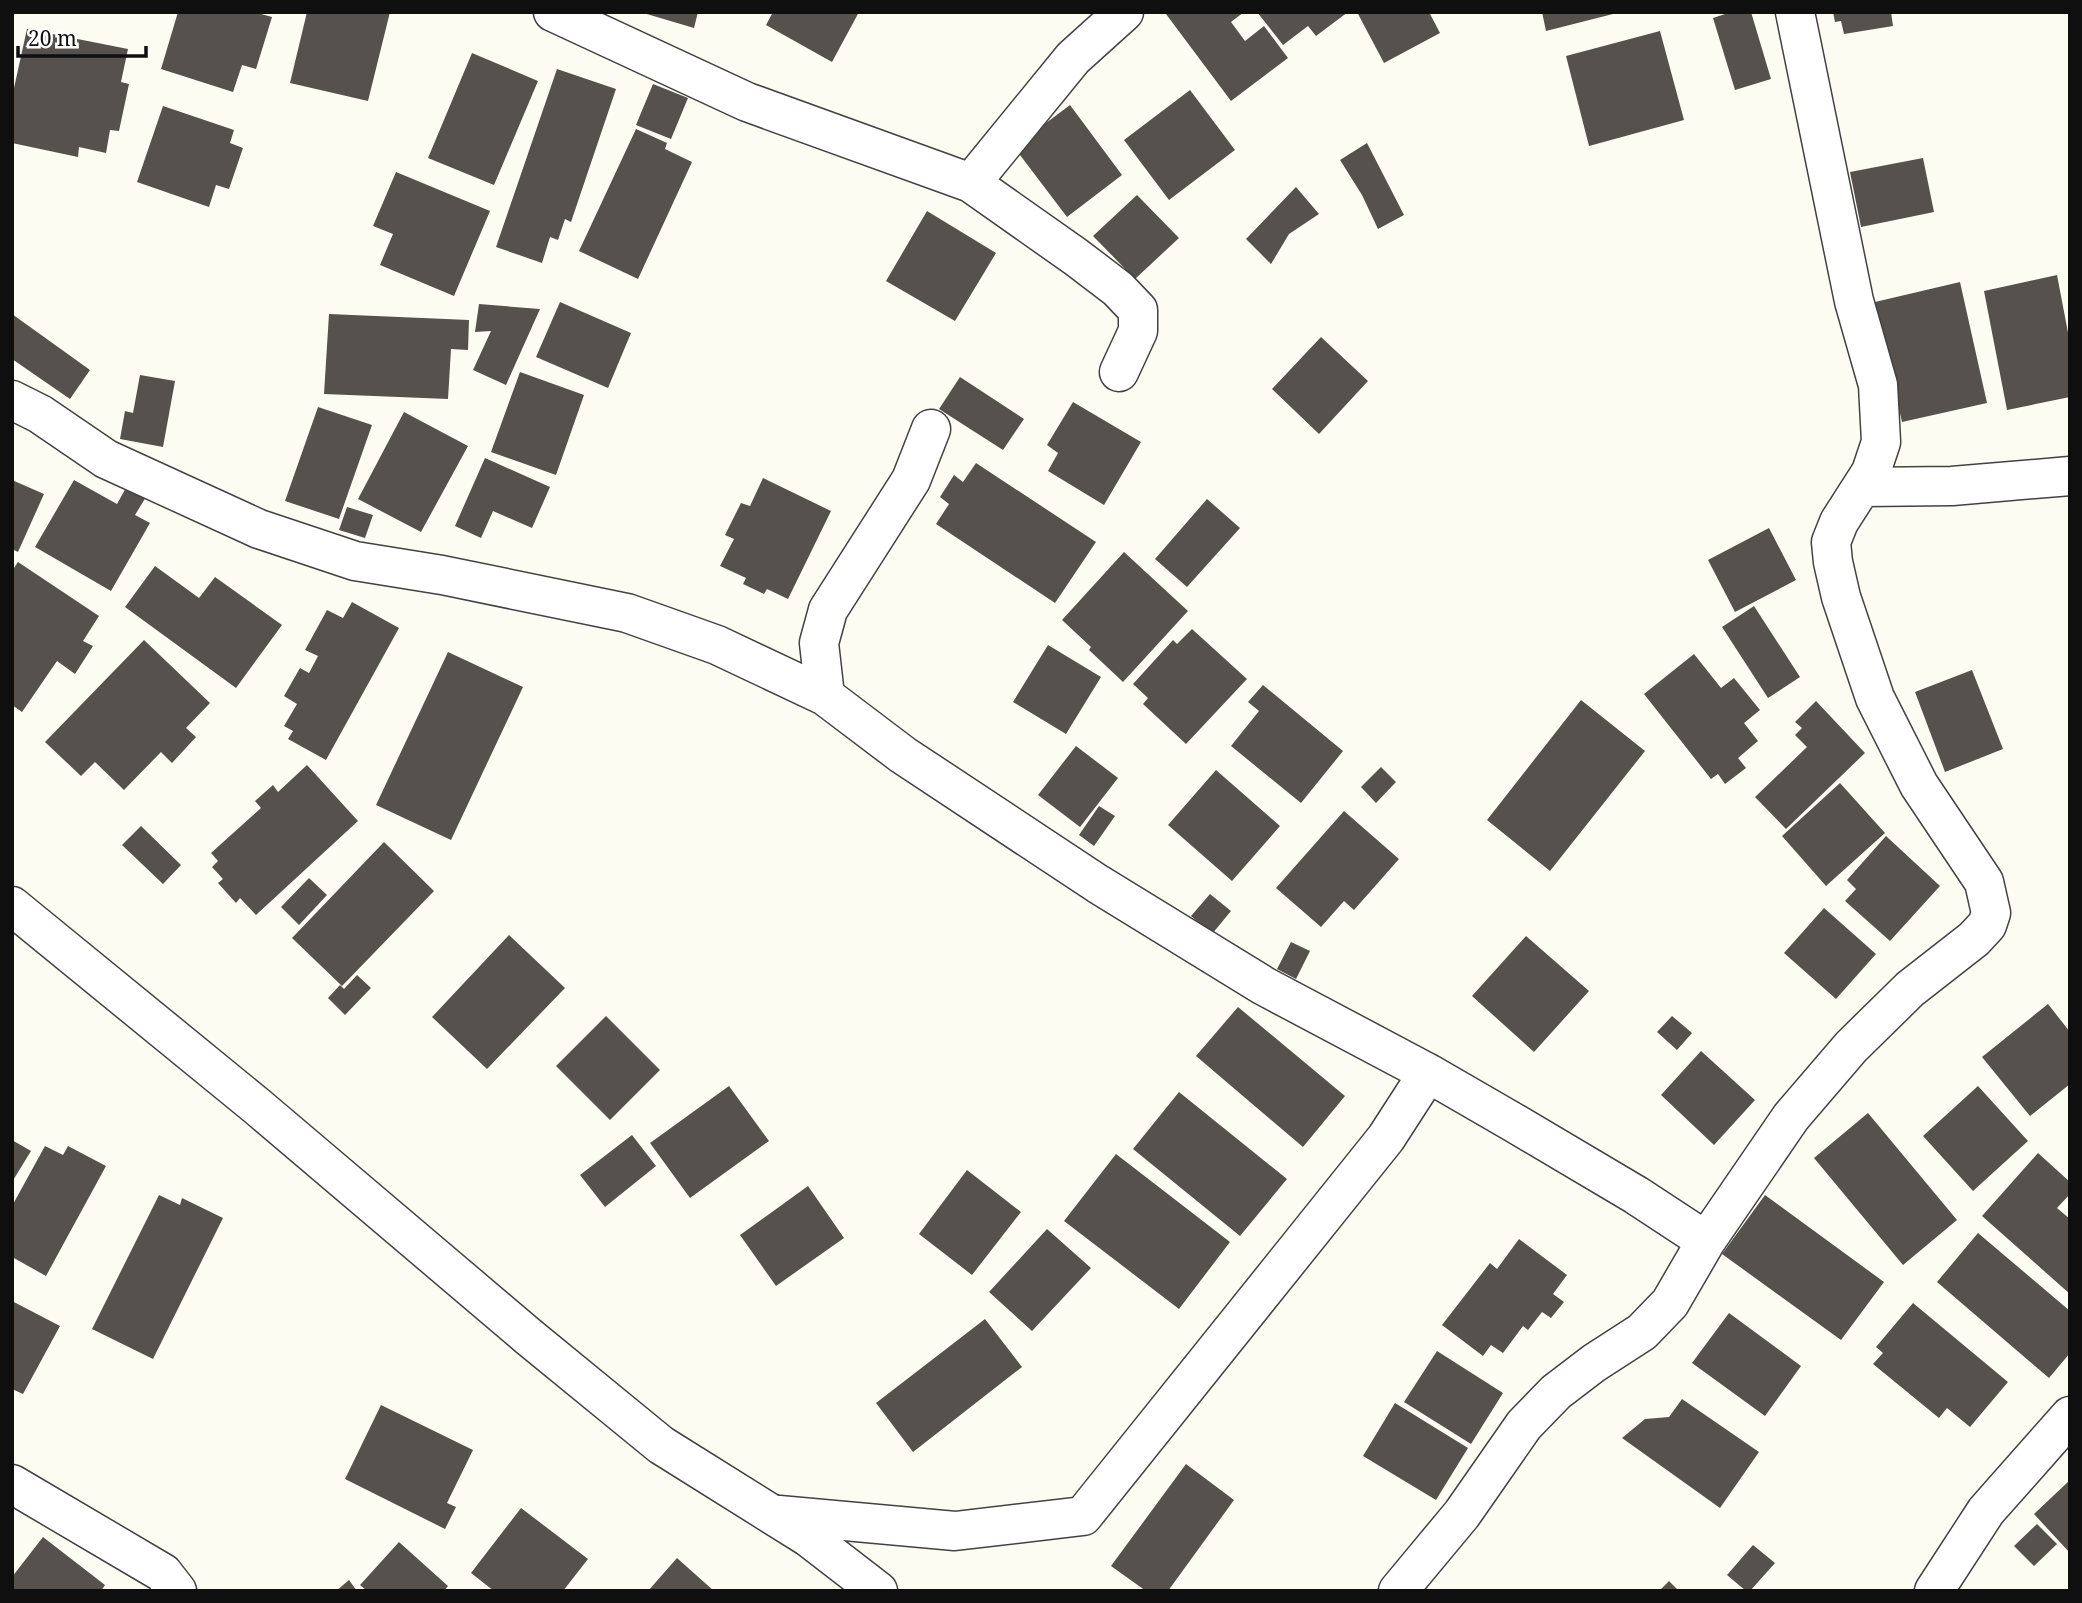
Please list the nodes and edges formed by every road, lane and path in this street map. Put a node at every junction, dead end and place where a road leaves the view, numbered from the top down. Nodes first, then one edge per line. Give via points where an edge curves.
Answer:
1 (553, 12) edge
2 (1124, 12) edge
3 (1795, 12) edge
4 (971, 183) junction
5 (1119, 372) dead end
6 (12, 400) edge
7 (931, 429) dead end
8 (2070, 476) edge
9 (1862, 487) junction
10 (824, 696) junction
11 (12, 906) edge
12 (1428, 1073) junction
13 (1706, 1241) junction
14 (2070, 1416) edge
15 (12, 1484) edge
16 (773, 1515) junction
17 (177, 1591) edge
18 (878, 1591) edge
19 (1398, 1591) edge
20 (1934, 1591) edge

1 - 4 street via 747,102
2 - 4 street via 1073,58
3 - 9 street via 1854,301 1878,385 1881,442
4 - 5 street via 1076,257 1138,310 1138,331
6 - 10 street via 107,459 258,529 355,561 626,613 717,645
7 - 10 street via 911,480 828,610 819,643
8 - 9 street via 1952,486
9 - 13 street via 1831,541 1841,597 1875,698 1919,785 1984,882 1991,913 1974,939 1910,989 1851,1046 1791,1116
10 - 12 street via 1098,884 1264,986
11 - 16 street via 661,1445
12 - 13 street
12 - 16 street via 1386,1138 1083,1516 955,1531
13 - 19 street via 1670,1303 1642,1332 1556,1392 1524,1426 1462,1514
14 - 20 street via 1986,1510
15 - 17 street via 163,1573
16 - 18 street

